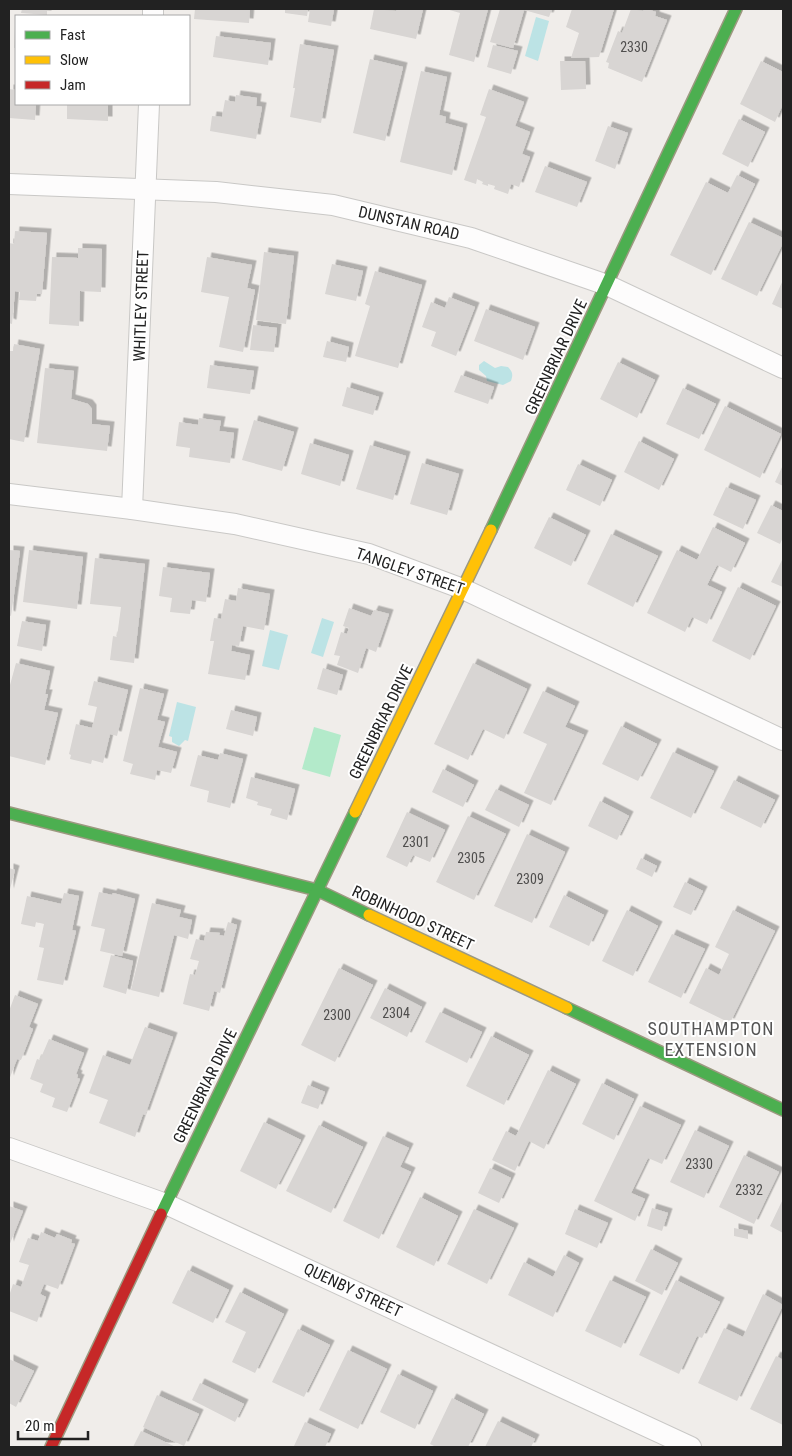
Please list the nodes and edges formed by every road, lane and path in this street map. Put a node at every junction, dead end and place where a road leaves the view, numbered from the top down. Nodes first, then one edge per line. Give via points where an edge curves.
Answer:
1 (736, 9) edge
2 (150, 105) edge
3 (9, 184) edge
4 (146, 190) junction
5 (608, 285) junction
6 (783, 368) edge
7 (9, 494) edge
8 (132, 509) junction
9 (464, 589) junction
10 (783, 740) edge
11 (9, 813) edge
12 (317, 890) junction
13 (783, 1110) edge
14 (9, 1148) edge
15 (166, 1204) junction
16 (51, 1447) edge
17 (691, 1447) edge

1 - 5 main road, GREENBRIAR DRIVE
2 - 4 street, WHITLEY STREET
3 - 4 street, DUNSTAN ROAD
4 - 5 street, DUNSTAN ROAD via 216,192 333,205 470,238
4 - 8 street, WHITLEY STREET
5 - 6 street, DUNSTAN ROAD
5 - 9 main road, GREENBRIAR DRIVE
7 - 8 street, TANGLEY STREET
8 - 9 street, TANGLEY STREET via 235,524 369,554
9 - 10 street, TANGLEY STREET
9 - 12 main road, GREENBRIAR DRIVE
11 - 12 main road, ROBINHOOD STREET
12 - 13 main road, ROBINHOOD STREET
12 - 15 main road, GREENBRIAR DRIVE
14 - 15 street, QUENBY STREET
15 - 16 main road, GREENBRIAR DRIVE
15 - 17 street, QUENBY STREET

